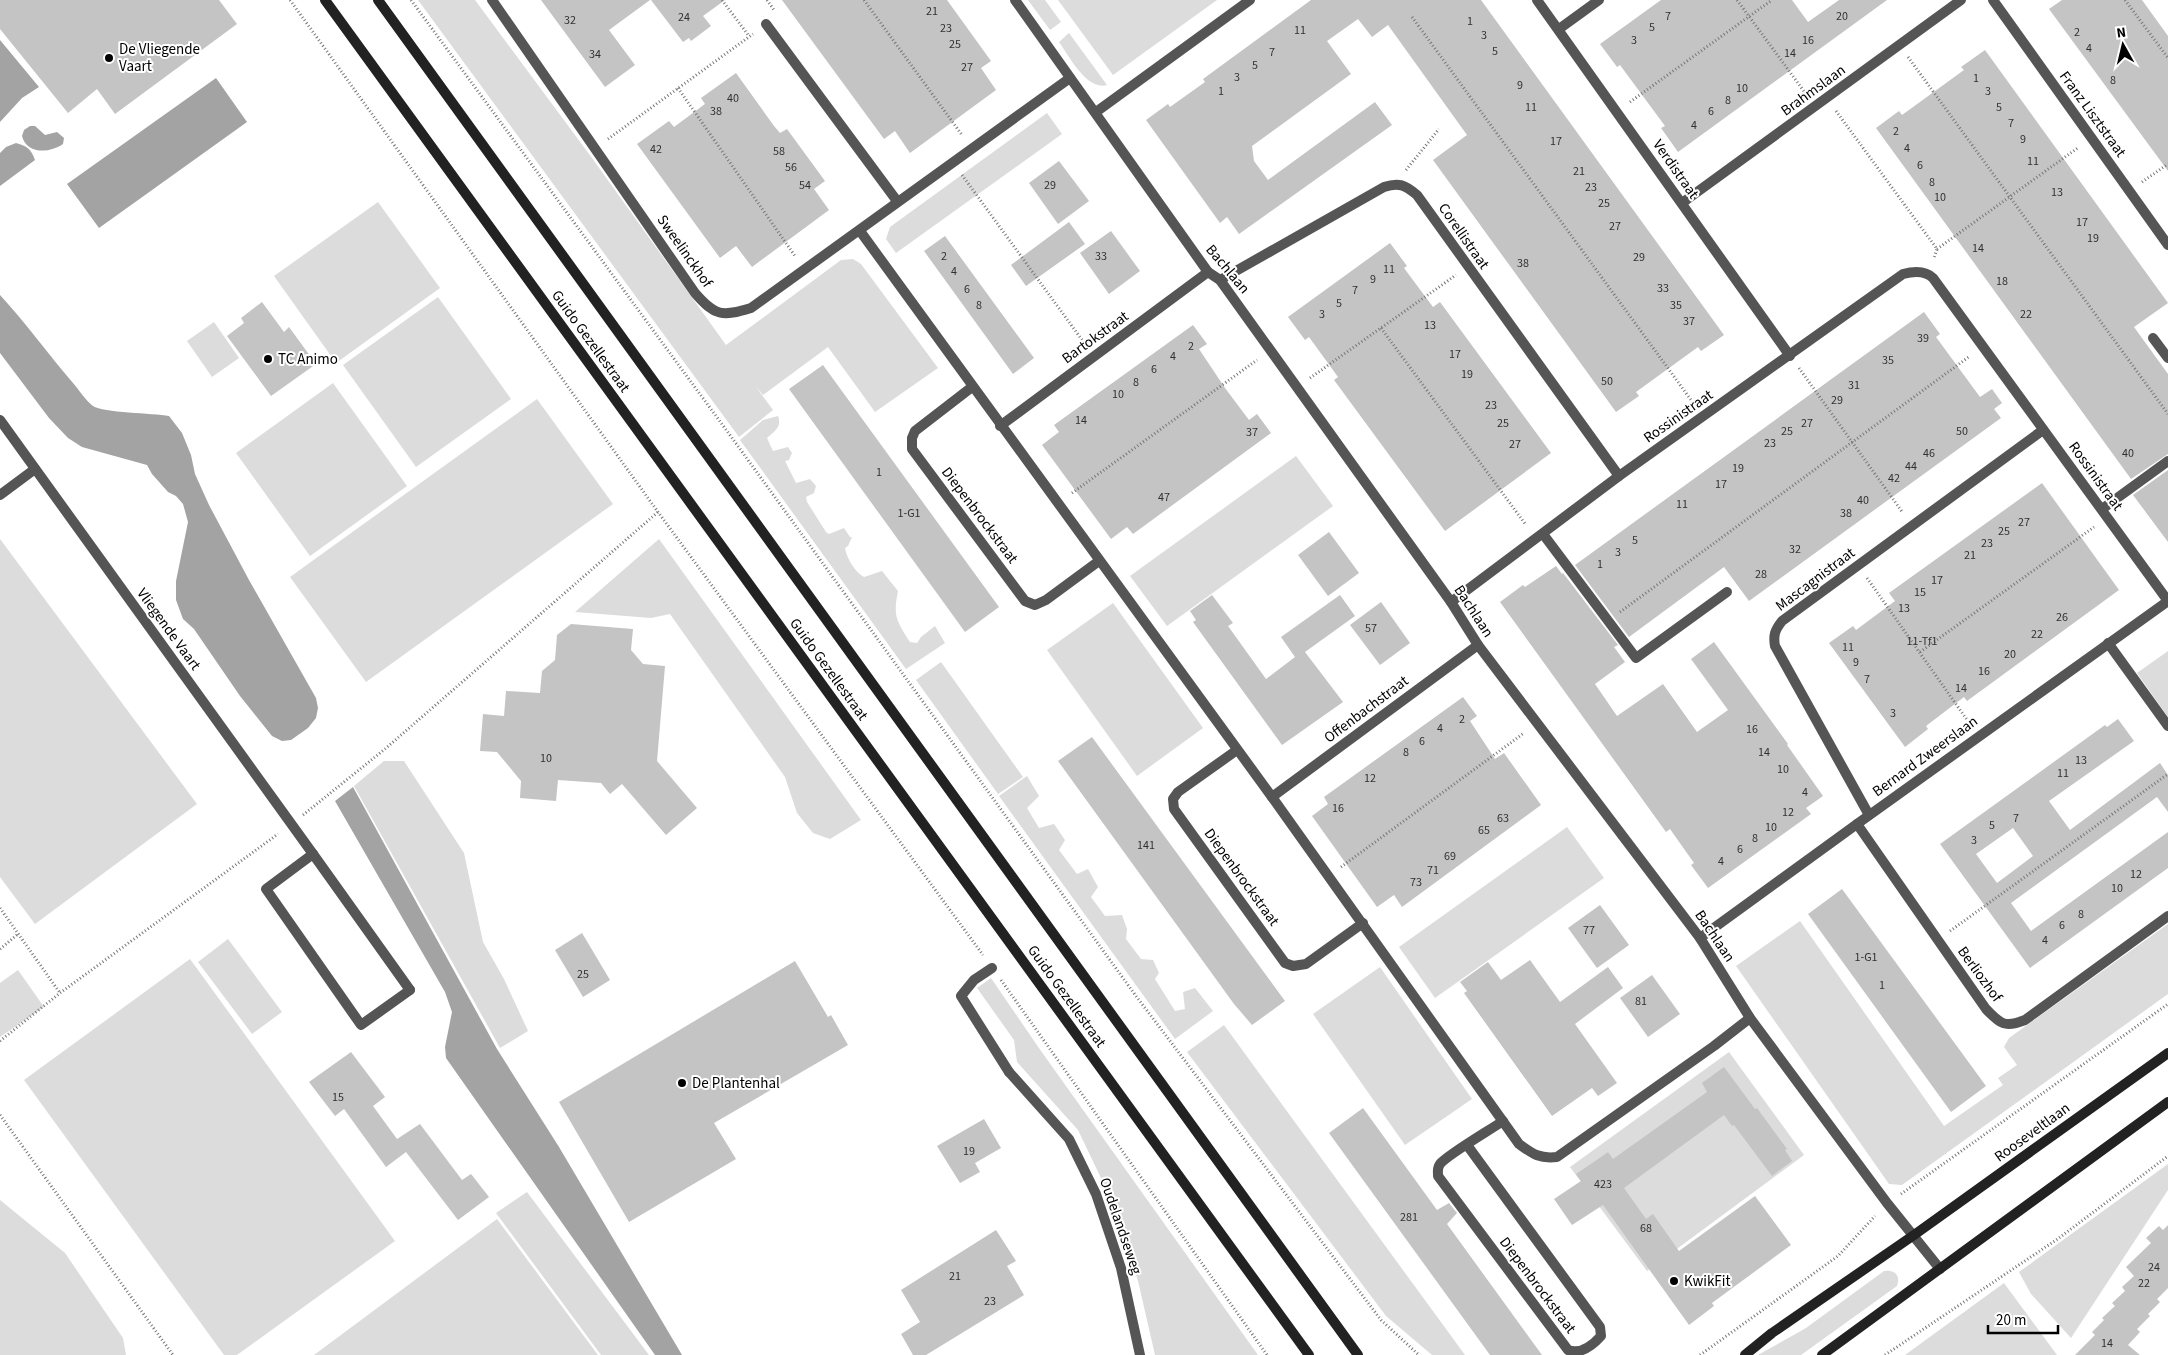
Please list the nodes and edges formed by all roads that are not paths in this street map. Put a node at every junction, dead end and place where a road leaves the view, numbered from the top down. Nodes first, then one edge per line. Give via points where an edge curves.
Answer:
1 (325, 0) edge
2 (378, 0) edge
3 (492, 0) edge
4 (1015, 0) edge
5 (1250, 0) edge
6 (1536, 0) edge
7 (1599, 0) edge
8 (1961, 0) edge
9 (1993, 0) edge
10 (766, 24) road end
11 (1559, 29) junction
12 (1070, 78) junction
13 (1096, 112) junction
14 (897, 201) junction
15 (1682, 203) junction
16 (860, 231) junction
17 (2168, 245) edge
18 (1208, 272) junction
19 (1220, 280) junction
20 (2153, 338) dead end
21 (1790, 356) junction
22 (2168, 358) edge
23 (972, 387) junction
24 (0, 420) edge
25 (1000, 426) junction
26 (2043, 430) junction
27 (2168, 461) edge
28 (35, 469) junction
29 (1619, 476) junction
30 (0, 495) edge
31 (2105, 513) junction
32 (1539, 536) junction
33 (1099, 561) junction
34 (1728, 592) dead end
35 (2168, 601) edge
36 (1452, 602) junction
37 (2108, 643) junction
38 (1478, 645) junction
39 (2168, 726) edge
40 (1237, 750) junction
41 (1272, 797) junction
42 (1869, 815) junction
43 (1856, 824) junction
44 (313, 854) junction
45 (2168, 916) edge
46 (1363, 924) junction
47 (1700, 938) junction
48 (992, 968) road end
49 (1750, 1018) junction
50 (2168, 1053) edge
51 (2168, 1102) edge
52 (1503, 1121) junction
53 (1467, 1145) junction
54 (1914, 1235) junction
55 (1940, 1269) junction
56 (1140, 1355) edge
57 (1309, 1355) edge
58 (1358, 1355) edge
59 (1744, 1355) edge
60 (1822, 1355) edge

1 - 57 main road, Guido Gezellestraat
2 - 58 main road, Guido Gezellestraat
3 - 16 street, Sweelinckhof via 708,308 729,315 751,308
4 - 12 street, Bachlaan
5 - 13 street
6 - 11 street, Verdistraat
7 - 11 street
8 - 15 street, Brahmslaan
9 - 17 street, Franz Lisztstraat
10 - 14 street
11 - 15 street, Verdistraat
12 - 13 street, Bachlaan
12 - 14 street, Sweelinckhof
13 - 18 street, Bachlaan
14 - 16 street, Sweelinckhof
15 - 21 street, Verdistraat
16 - 23 street
18 - 19 street, Bachlaan
18 - 25 street, Bartokstraat
19 - 29 street, Corellistraat via 1384,187 1395,184 1408,188 1417,195
19 - 36 street, Bachlaan
20 - 22 street
21 - 26 street, Rossinistraat via 1902,274 1913,271 1928,273
21 - 29 street, Rossinistraat
23 - 25 street
23 - 33 street, Diepenbrockstraat via 915,432 912,449 1025,601 1035,606
24 - 28 street, Vliegende Vaart
25 - 33 street
26 - 31 street, Rossinistraat
26 - 42 street, Mascagnistraat via 1782,621 1773,636 1775,646
27 - 31 street
28 - 30 street
28 - 44 street, Vliegende Vaart
29 - 32 street, Rossinistraat
31 - 35 street, Rossinistraat
32 - 34 street via 1636,658
32 - 36 street, Rossinistraat
33 - 40 street
35 - 37 street, Bernard Zweerslaan
36 - 38 street, Bachlaan
37 - 39 street
37 - 42 street, Bernard Zweerslaan
38 - 41 street, Offenbachstraat
38 - 47 street, Bachlaan
40 - 41 street
40 - 46 street, Diepenbrockstraat via 1178,792 1173,799 1174,809 1286,963 1293,966 1306,964
41 - 46 street
42 - 43 street, Bernard Zweerslaan
43 - 45 street, Berliozhof via 1986,1009 1997,1021 2011,1026 2025,1020
43 - 47 street, Bernard Zweerslaan
44 - 44 street, Vliegende Vaart via 266,889 361,1024 410,990
46 - 52 street
47 - 49 street, Bachlaan
48 - 56 street, Oudelandseweg via 974,980 961,996 1009,1072 1069,1139 1096,1194 1122,1268
49 - 52 street via 1557,1157 1544,1158 1532,1154 1519,1144
49 - 54 street, Bachlaan
50 - 54 main road, Rooseveltlaan
51 - 55 main road
52 - 53 street, Diepenbrockstraat
53 - 53 street, Diepenbrockstraat via 1441,1162 1438,1176 1568,1350 1575,1353 1584,1350 1601,1336 1600,1327
54 - 55 street
54 - 59 main road, Rooseveltlaan
55 - 60 main road

